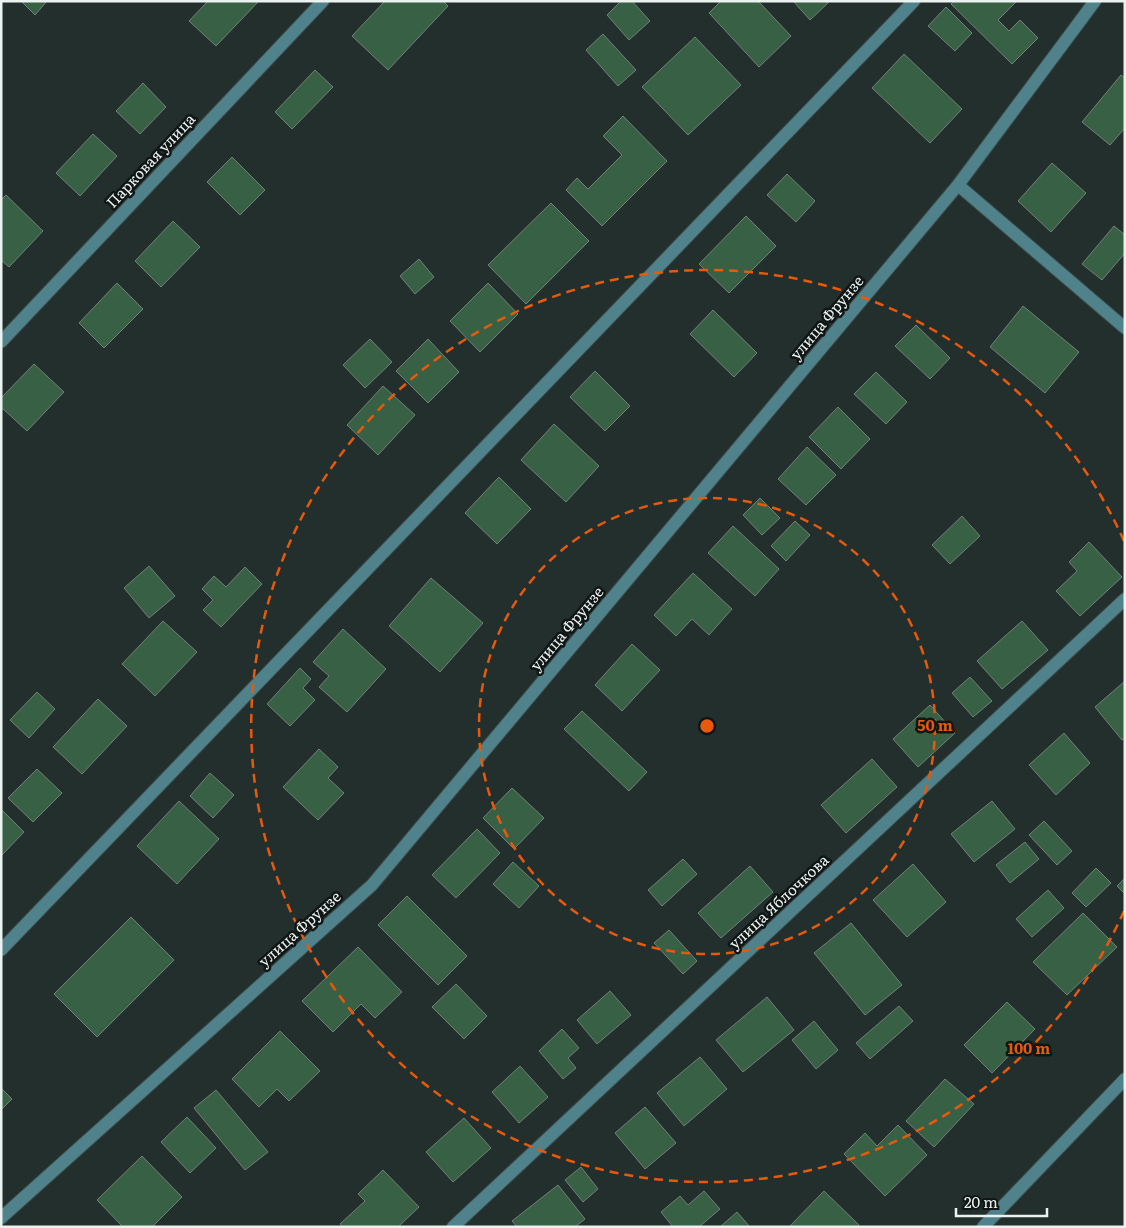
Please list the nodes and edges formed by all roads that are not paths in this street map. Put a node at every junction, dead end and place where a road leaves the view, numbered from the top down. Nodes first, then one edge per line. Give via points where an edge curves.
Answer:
1 (323, 1) edge
2 (914, 1) edge
3 (1094, 1) edge
4 (958, 185) junction
5 (1125, 328) edge
6 (1, 342) edge
7 (1125, 599) edge
8 (1, 950) edge
9 (1125, 1079) edge
10 (1, 1218) edge
11 (452, 1227) edge
12 (983, 1227) edge

1 - 6 street, Парковая улица
2 - 8 street
3 - 4 street, улица Фрунзе
4 - 5 street
4 - 10 street, улица Фрунзе via 372,885
7 - 11 street, улица Яблочкова
9 - 12 street

